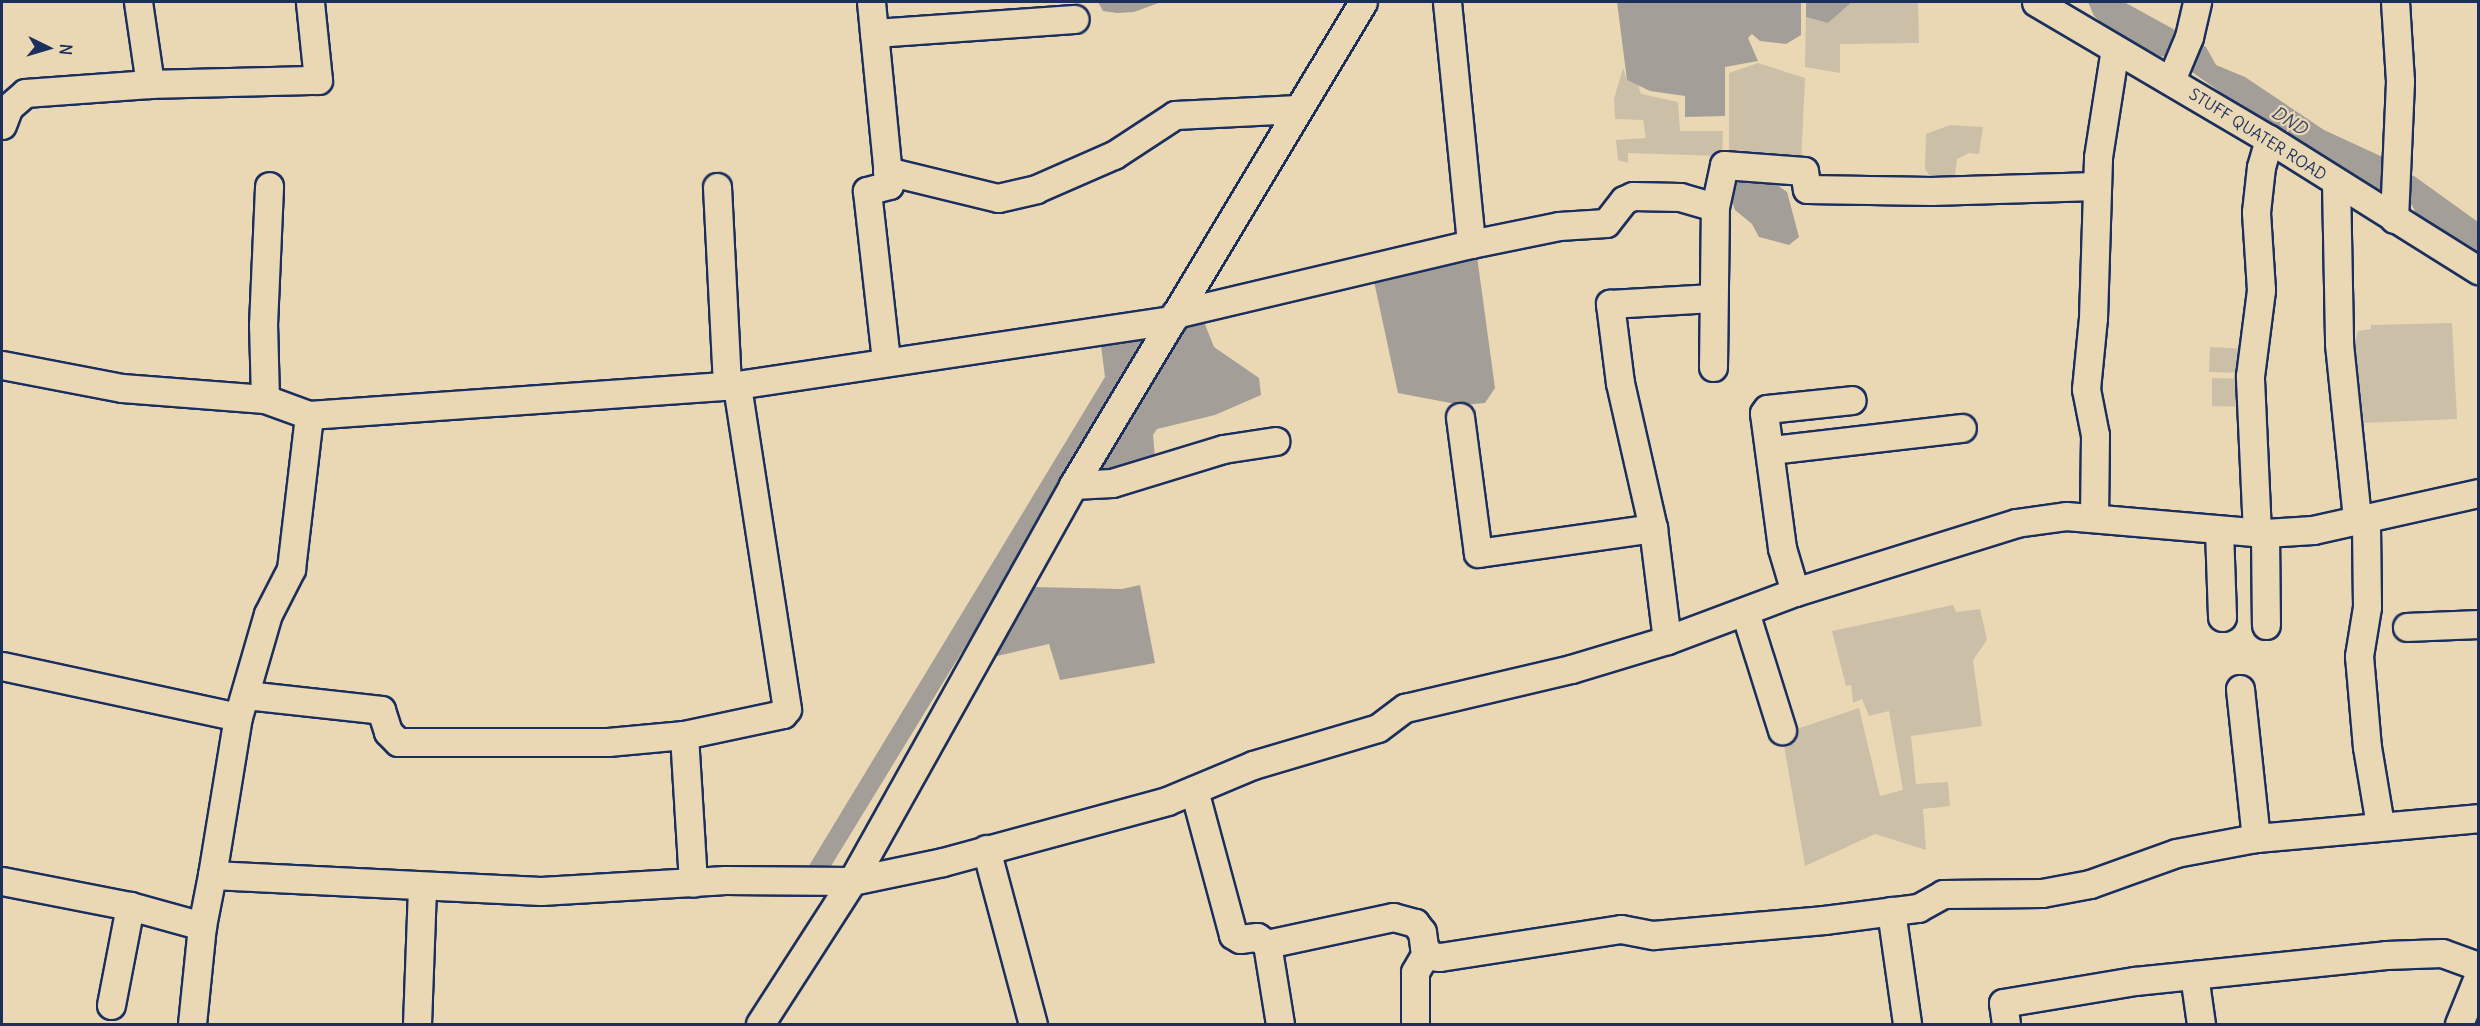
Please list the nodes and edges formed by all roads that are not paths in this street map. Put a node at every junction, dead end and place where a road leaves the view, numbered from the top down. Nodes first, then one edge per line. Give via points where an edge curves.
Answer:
1 (138, 2) edge
2 (310, 2) edge
3 (871, 2) edge
4 (1363, 2) edge
5 (1447, 2) edge
6 (2036, 2) edge
7 (2197, 2) edge
8 (2395, 2) edge
9 (1075, 19) dead end
10 (874, 33) junction
11 (2115, 49) junction
12 (2175, 71) junction
13 (150, 84) junction
14 (1298, 110) junction
15 (2, 125) edge
16 (2269, 139) junction
17 (887, 171) junction
18 (2336, 182) junction
19 (269, 186) dead end
20 (2096, 186) junction
21 (717, 187) dead end
22 (1715, 207) junction
23 (2396, 209) junction
24 (1471, 244) junction
25 (2478, 270) edge
26 (1712, 298) junction
27 (1173, 317) junction
28 (886, 361) junction
29 (2, 365) edge
30 (1713, 367) dead end
31 (732, 384) junction
32 (265, 399) junction
33 (1852, 400) dead end
34 (309, 416) junction
35 (1460, 417) dead end
36 (1962, 429) dead end
37 (1275, 441) dead end
38 (1771, 450) junction
39 (1073, 485) junction
40 (2478, 493) edge
41 (2094, 518) junction
42 (2357, 518) junction
43 (1653, 528) junction
44 (2219, 530) junction
45 (2261, 533) junction
46 (1795, 592) junction
47 (1745, 612) junction
48 (2222, 617) dead end
49 (2478, 624) edge
50 (2266, 625) dead end
51 (2407, 627) dead end
52 (1667, 640) junction
53 (2, 666) edge
54 (2240, 689) dead end
55 (242, 706) junction
56 (1782, 730) dead end
57 (684, 735) junction
58 (1194, 790) junction
59 (2478, 818) edge
60 (2380, 825) junction
61 (2256, 838) junction
62 (986, 849) junction
63 (212, 875) junction
64 (2, 881) edge
65 (852, 881) junction
66 (693, 883) junction
67 (422, 887) junction
68 (129, 906) junction
69 (1890, 911) junction
70 (202, 926) junction
71 (1268, 944) junction
72 (1426, 951) junction
73 (2478, 966) edge
74 (2194, 975) junction
75 (2478, 977) edge
76 (111, 1005) dead end
77 (192, 1024) edge
78 (417, 1024) edge
79 (760, 1024) edge
80 (1033, 1024) edge
81 (1280, 1024) edge
82 (1415, 1024) edge
83 (1907, 1024) edge
84 (2006, 1024) edge
85 (2201, 1024) edge
86 (2459, 1024) edge

1 - 13 street
2 - 13 street via 318,80
3 - 10 street
4 - 14 street
5 - 24 street
6 - 11 street, STUFF QUATER ROAD
7 - 12 street
8 - 23 street via 2400,81
9 - 10 street
10 - 17 street
11 - 12 street, STUFF QUATER ROAD
11 - 20 street
12 - 16 street, STUFF QUATER ROAD
13 - 15 street via 25,93 9,107
14 - 17 street via 1175,115 1114,155 1036,189 998,198
14 - 27 street
16 - 18 street, STUFF QUATER ROAD
16 - 45 street via 2256,212 2261,290 2250,376
17 - 28 street via 889,185 867,190
18 - 23 street, STUFF QUATER ROAD
18 - 42 street via 2339,344
19 - 32 street via 263,325
20 - 22 street via 1807,189 1804,171 1724,165
20 - 41 street via 2093,318 2086,389 2095,435
21 - 31 street
22 - 24 street via 1680,197 1634,196 1624,200 1606,223 1559,226
22 - 26 street via 1717,264
23 - 25 street, STUFF QUATER ROAD
24 - 27 street
26 - 30 street
26 - 43 street via 1610,304 1620,383
27 - 28 street
27 - 39 street
28 - 31 street
29 - 32 street via 122,388
31 - 34 street
31 - 57 street via 787,709 783,714
32 - 34 street
33 - 38 street via 1767,409 1764,413
34 - 55 street via 291,569 268,614
35 - 43 street via 1478,553
36 - 38 street
37 - 39 street via 1223,449 1112,483
38 - 46 street via 1782,548
39 - 65 street
40 - 42 street
41 - 44 street
41 - 46 street via 2067,516 2010,524
42 - 45 street via 2313,530
42 - 60 street via 2366,525 2367,607 2359,656 2367,747
43 - 52 street
44 - 45 street
44 - 48 street
45 - 50 street
46 - 47 street
47 - 52 street
47 - 56 street
49 - 51 street
52 - 58 street via 1571,669 1405,708 1378,728 1262,762
53 - 55 street
54 - 61 street
55 - 57 street via 381,710 388,732 398,742 608,742
55 - 63 street
57 - 66 street
58 - 62 street via 1100,821
58 - 71 street via 1233,935 1240,939 1257,937
59 - 60 street
60 - 61 street
61 - 69 street via 2176,853 2090,884 2042,893 1943,894 1918,908
62 - 65 street
62 - 80 street
63 - 67 street
63 - 70 street
64 - 68 street
65 - 66 street
65 - 79 street
66 - 67 street via 542,891
67 - 78 street
68 - 70 street
68 - 76 street
69 - 72 street via 1653,935 1621,929 1440,957
69 - 83 street
70 - 77 street
71 - 72 street via 1393,917 1415,923
71 - 81 street
72 - 82 street via 1415,972
73 - 74 street via 2442,953
74 - 84 street via 2062,991 2003,1003
74 - 85 street
75 - 86 street

